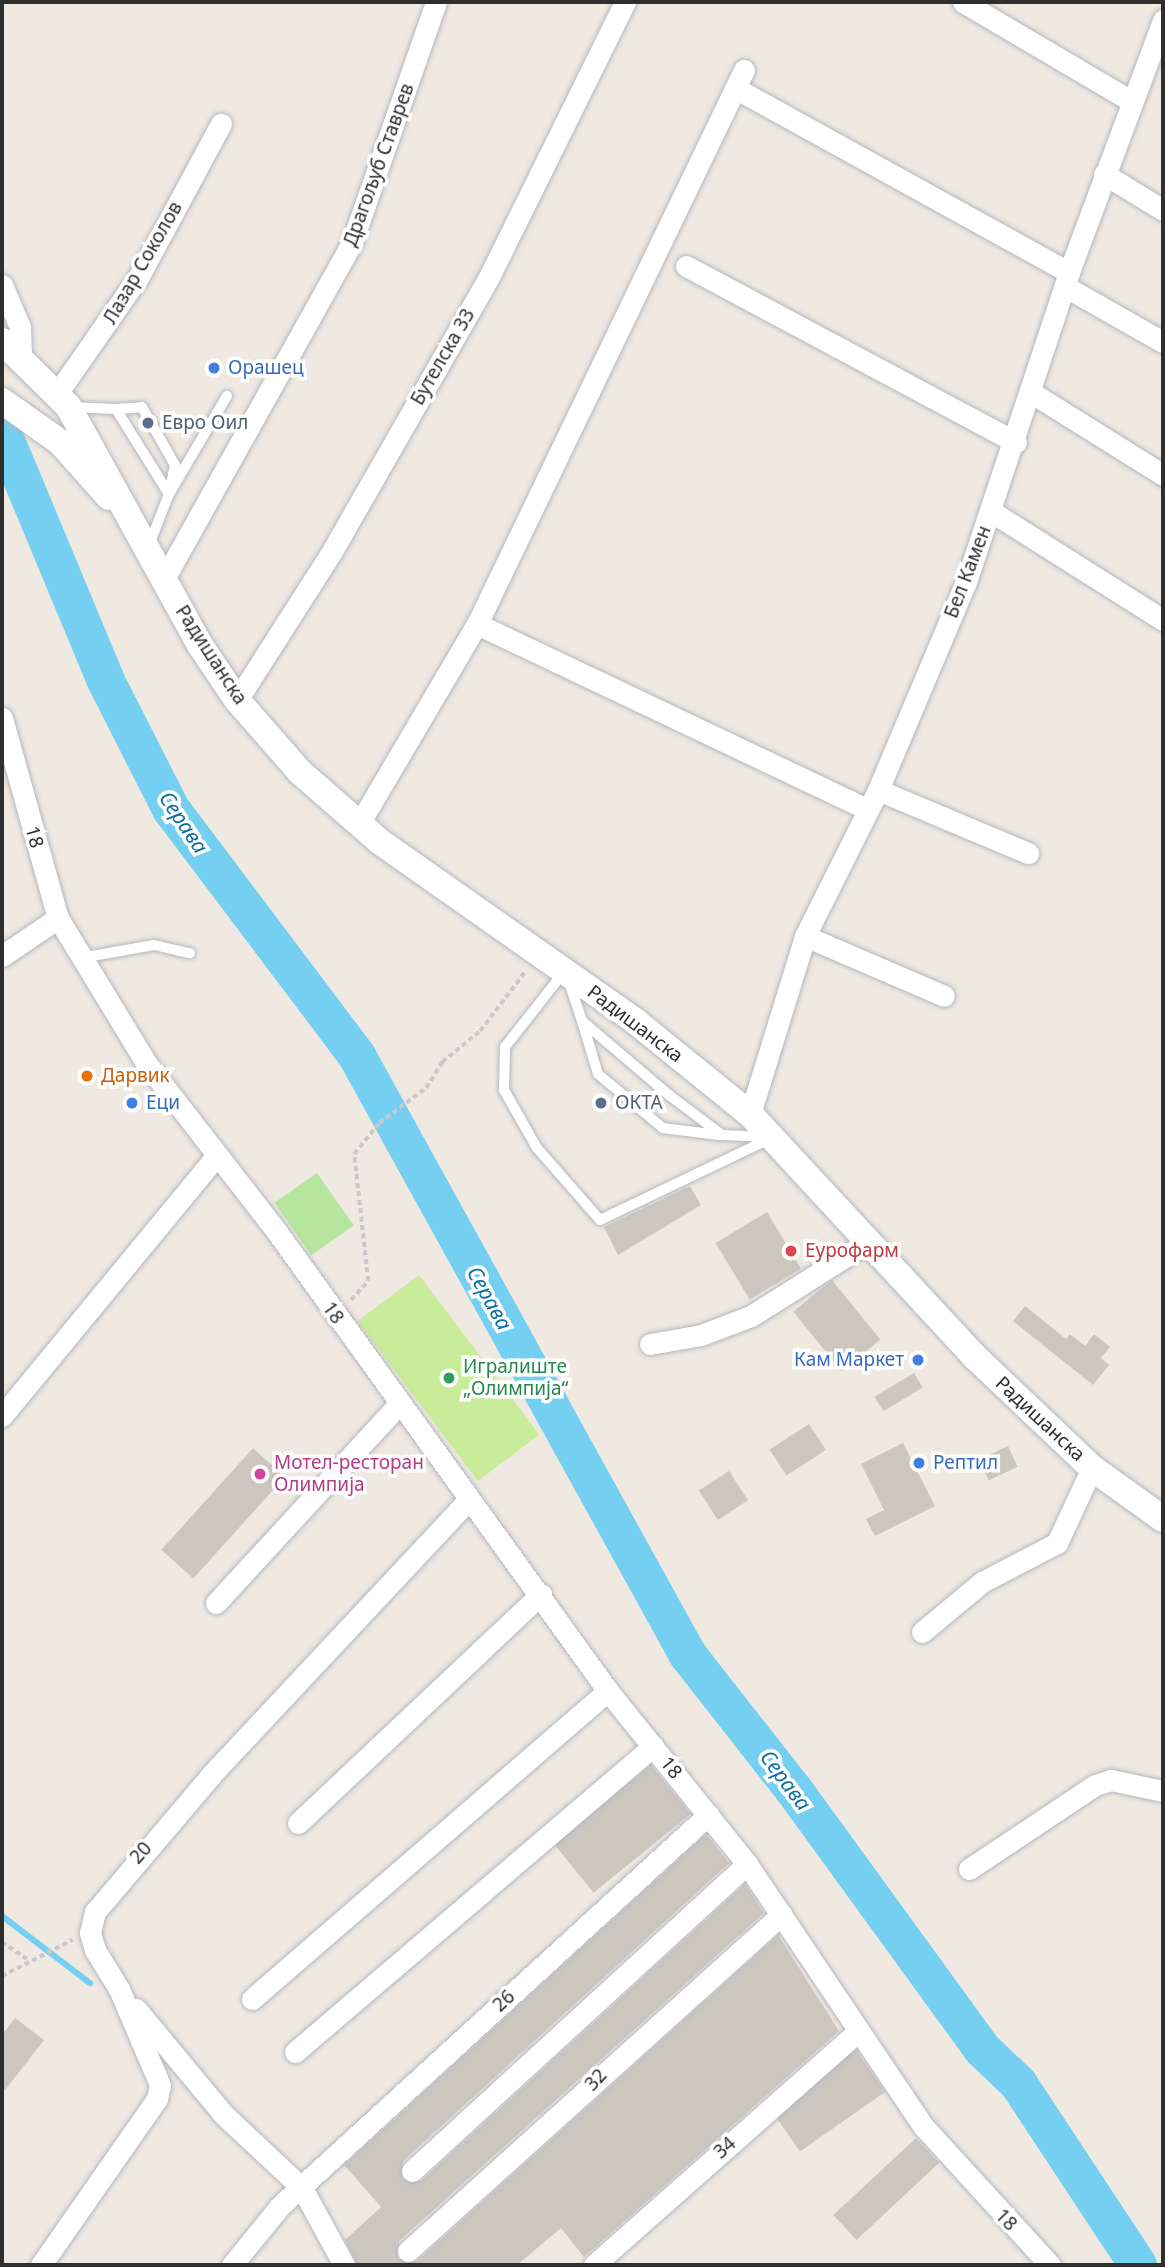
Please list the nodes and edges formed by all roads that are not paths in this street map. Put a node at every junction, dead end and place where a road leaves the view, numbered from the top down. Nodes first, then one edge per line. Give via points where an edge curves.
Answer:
1 (436, 2) edge
2 (625, 2) edge
3 (963, 2) edge
4 (1163, 20) edge
5 (1131, 101) junction
6 (221, 124) dead end
7 (1104, 174) junction
8 (1163, 210) edge
9 (686, 266) dead end
10 (1067, 280) junction
11 (2, 285) edge
12 (1163, 342) edge
13 (12, 348) edge
14 (56, 393) junction
15 (1032, 393) junction
16 (226, 396) dead end
17 (3, 402) edge
18 (116, 409) junction
19 (1016, 442) junction
20 (1163, 475) edge
21 (169, 494) junction
22 (992, 512) junction
23 (129, 520) junction
24 (148, 548) junction
25 (164, 579) junction
26 (1163, 620) edge
27 (477, 624) junction
28 (237, 699) junction
29 (2, 718) edge
30 (878, 790) junction
31 (867, 810) junction
32 (359, 824) junction
33 (1028, 853) dead end
34 (58, 918) junction
35 (805, 936) junction
36 (190, 953) dead end
37 (2, 956) edge
38 (80, 958) junction
39 (565, 971) junction
40 (944, 996) dead end
41 (582, 1021) junction
42 (750, 1114) junction
43 (722, 1135) junction
44 (773, 1137) junction
45 (215, 1158) junction
46 (868, 1241) junction
47 (650, 1344) dead end
48 (400, 1403) junction
49 (2, 1416) edge
50 (1092, 1468) junction
51 (469, 1499) junction
52 (1163, 1519) edge
53 (541, 1594) junction
54 (215, 1604) dead end
55 (922, 1632) dead end
56 (608, 1691) junction
57 (653, 1746) junction
58 (1163, 1791) edge
59 (708, 1815) junction
60 (298, 1824) dead end
61 (747, 1864) junction
62 (968, 1869) dead end
63 (782, 1914) junction
64 (119, 1989) junction
65 (252, 1999) dead end
66 (856, 2032) junction
67 (295, 2052) dead end
68 (412, 2171) dead end
69 (302, 2188) junction
70 (411, 2250) dead end
71 (41, 2265) edge
72 (232, 2265) edge
73 (344, 2265) edge
74 (594, 2265) edge
75 (1050, 2265) edge

1 - 25 street, Драгољуб Ставрев via 352,242
2 - 28 street, Бутелска 33 via 489,277 331,554
3 - 5 street
4 - 5 street, Бел Камен
5 - 7 street, Бел Камен
6 - 14 street, Лазар Соколов via 139,276
7 - 8 street
7 - 10 street, Бел Камен
9 - 19 street
10 - 12 street
10 - 15 street, Бел Камен
10 - 27 street via 739,79
11 - 13 street via 20,327
13 - 14 street, Радишанска
14 - 17 street
14 - 18 lane
14 - 23 street, Радишанска
15 - 19 street, Бел Камен
15 - 20 street
16 - 21 lane
17 - 23 street, Радишанска via 61,443
18 - 21 lane
18 - 21 lane via 142,407 175,465
19 - 22 street, Бел Камен
21 - 24 lane
22 - 26 street
22 - 30 street, Бел Камен
23 - 24 street, Радишанска
24 - 25 street, Радишанска
25 - 28 street, Радишанска
27 - 31 street
27 - 32 street
28 - 32 street, Радишанска via 300,772
29 - 34 street, 18
30 - 31 street, Бел Камен
30 - 33 street
31 - 35 street, Бел Камен
32 - 39 street, Радишанска
34 - 37 street
34 - 38 street, 18
35 - 40 street
35 - 42 street, Бел Камен
36 - 38 lane via 154,945
38 - 45 street, 18 via 146,1063
39 - 41 lane
39 - 42 street, Радишанска
39 - 44 lane via 505,1047 504,1090 537,1148 600,1220
41 - 43 lane
41 - 43 lane via 598,1074 663,1128
42 - 44 street, Радишанска
43 - 44 lane
44 - 46 street, Радишанска
45 - 48 street, 18 via 341,1310
45 - 49 street
46 - 47 street via 751,1316 701,1335
46 - 50 street, Радишанска via 975,1357
48 - 51 street, 18
48 - 54 street
50 - 52 street, Радишанска
50 - 55 street via 1057,1543 982,1581
51 - 53 street, 18
51 - 64 street, 20 via 129,1866 95,1912 90,1933
53 - 56 street, 18
53 - 60 street
56 - 57 street, 18
56 - 65 street
57 - 59 street, 18
57 - 67 street
58 - 62 street via 1111,1780 1095,1784
59 - 61 street, 18
59 - 69 street, 26
61 - 63 street, 18
61 - 68 street
63 - 66 street, 18
63 - 70 street, 32 via 607,2067
64 - 69 street via 224,2115
64 - 71 street via 160,2085 157,2099
66 - 74 street, 34
66 - 75 street, 18 via 924,2127
69 - 72 street, 26 via 280,2206
69 - 73 street

